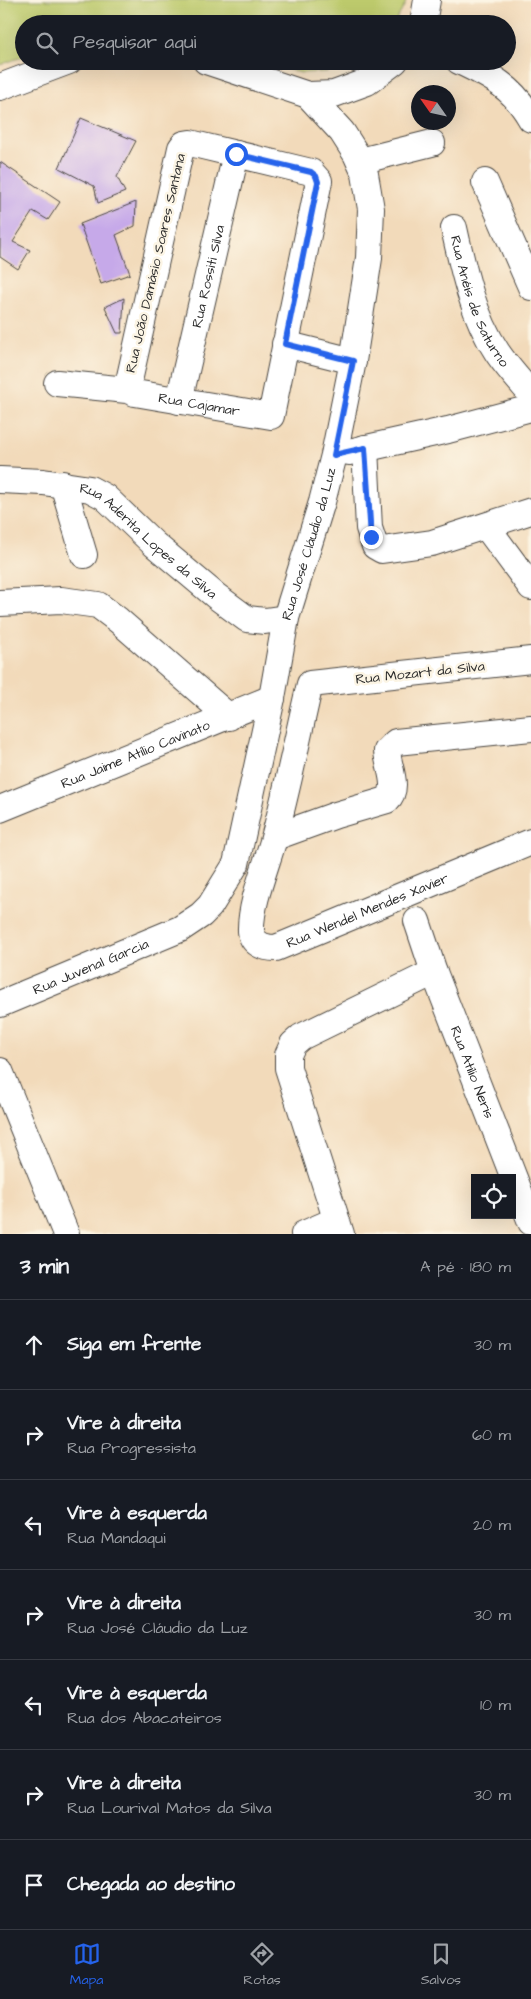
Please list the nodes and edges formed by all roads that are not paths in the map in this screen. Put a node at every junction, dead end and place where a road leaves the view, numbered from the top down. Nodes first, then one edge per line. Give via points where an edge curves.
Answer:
1 (427, 0) edge
2 (424, 15) edge
3 (45, 70) edge
4 (233, 70) edge
5 (383, 70) edge
6 (479, 70) edge
7 (0, 87) edge
8 (308, 95) junction
9 (531, 119) edge
10 (432, 143) dead end
11 (236, 154) junction
12 (360, 161) junction
13 (485, 182) dead end
14 (454, 228) dead end
15 (531, 287) edge
16 (285, 344) junction
17 (353, 361) junction
18 (57, 383) dead end
19 (127, 390) junction
20 (531, 394) edge
21 (180, 401) junction
22 (531, 408) edge
23 (365, 448) junction
24 (334, 455) junction
25 (0, 480) edge
26 (63, 484) junction
27 (531, 511) edge
28 (486, 526) junction
29 (84, 555) dead end
30 (531, 587) edge
31 (0, 603) edge
32 (286, 618) junction
33 (531, 660) edge
34 (310, 684) joint
35 (272, 698) junction
36 (229, 716) junction
37 (531, 728) edge
38 (0, 809) edge
39 (275, 837) junction
40 (531, 842) edge
41 (417, 921) dead end
42 (180, 929) joint
43 (434, 972) junction
44 (0, 1004) edge
45 (0, 1070) edge
46 (531, 1222) edge
47 (338, 1227) edge
48 (66, 1234) edge
49 (304, 1234) edge

1 - 2 street
3 - 7 street
4 - 8 street
5 - 8 street via 367,82 334,94
6 - 9 street via 510,92
8 - 12 street, Rua José Cláudio da Luz via 342,132
10 - 12 street
11 - 16 street via 311,172 318,182
11 - 19 street, Rua João Damásio Soares Santana via 190,143 181,148
11 - 21 street, Rua Rossiti Silva
12 - 17 street, Rua José Cláudio da Luz via 371,209 369,258
13 - 15 street
14 - 20 street, Rua Anéis de Saturno via 463,271 479,317 496,351
16 - 17 street
16 - 21 street, Rua Cajamar via 271,416
17 - 24 street, Rua José Cláudio da Luz
18 - 19 street, Rua Cajamar
19 - 21 street, Rua Cajamar
22 - 23 street
23 - 24 street
23 - 28 street via 370,528 375,546 382,550 432,543
24 - 32 street, Rua José Cláudio da Luz
25 - 26 street, Rua Aderita Lopes da Silva
26 - 29 street
26 - 32 street, Rua Aderita Lopes da Silva via 90,489 105,497 154,544 247,619
27 - 28 street
28 - 30 street
31 - 36 street via 61,600 98,605
32 - 35 street, Rua José Cláudio da Luz
33 - 34 street, Rua Mozart da Silva
34 - 39 street, Rua Wendel Mendes Xavier
35 - 36 street, Rua Jaime Atílio Cavinato
35 - 42 street, Rua José Cláudio da Luz via 236,864 210,906
36 - 38 street, Rua Jaime Atílio Cavinato
37 - 39 street via 396,742 387,751 393,791 387,800
39 - 40 street, Rua Wendel Mendes Xavier via 251,932 255,941 269,948 276,948
41 - 43 street, Rua Atílio Neris
42 - 44 street, Rua Juvenal Garcia
43 - 46 street, Rua Atílio Neris
43 - 47 street via 314,1029 293,1044 288,1054 288,1068
45 - 48 street
47 - 49 street

